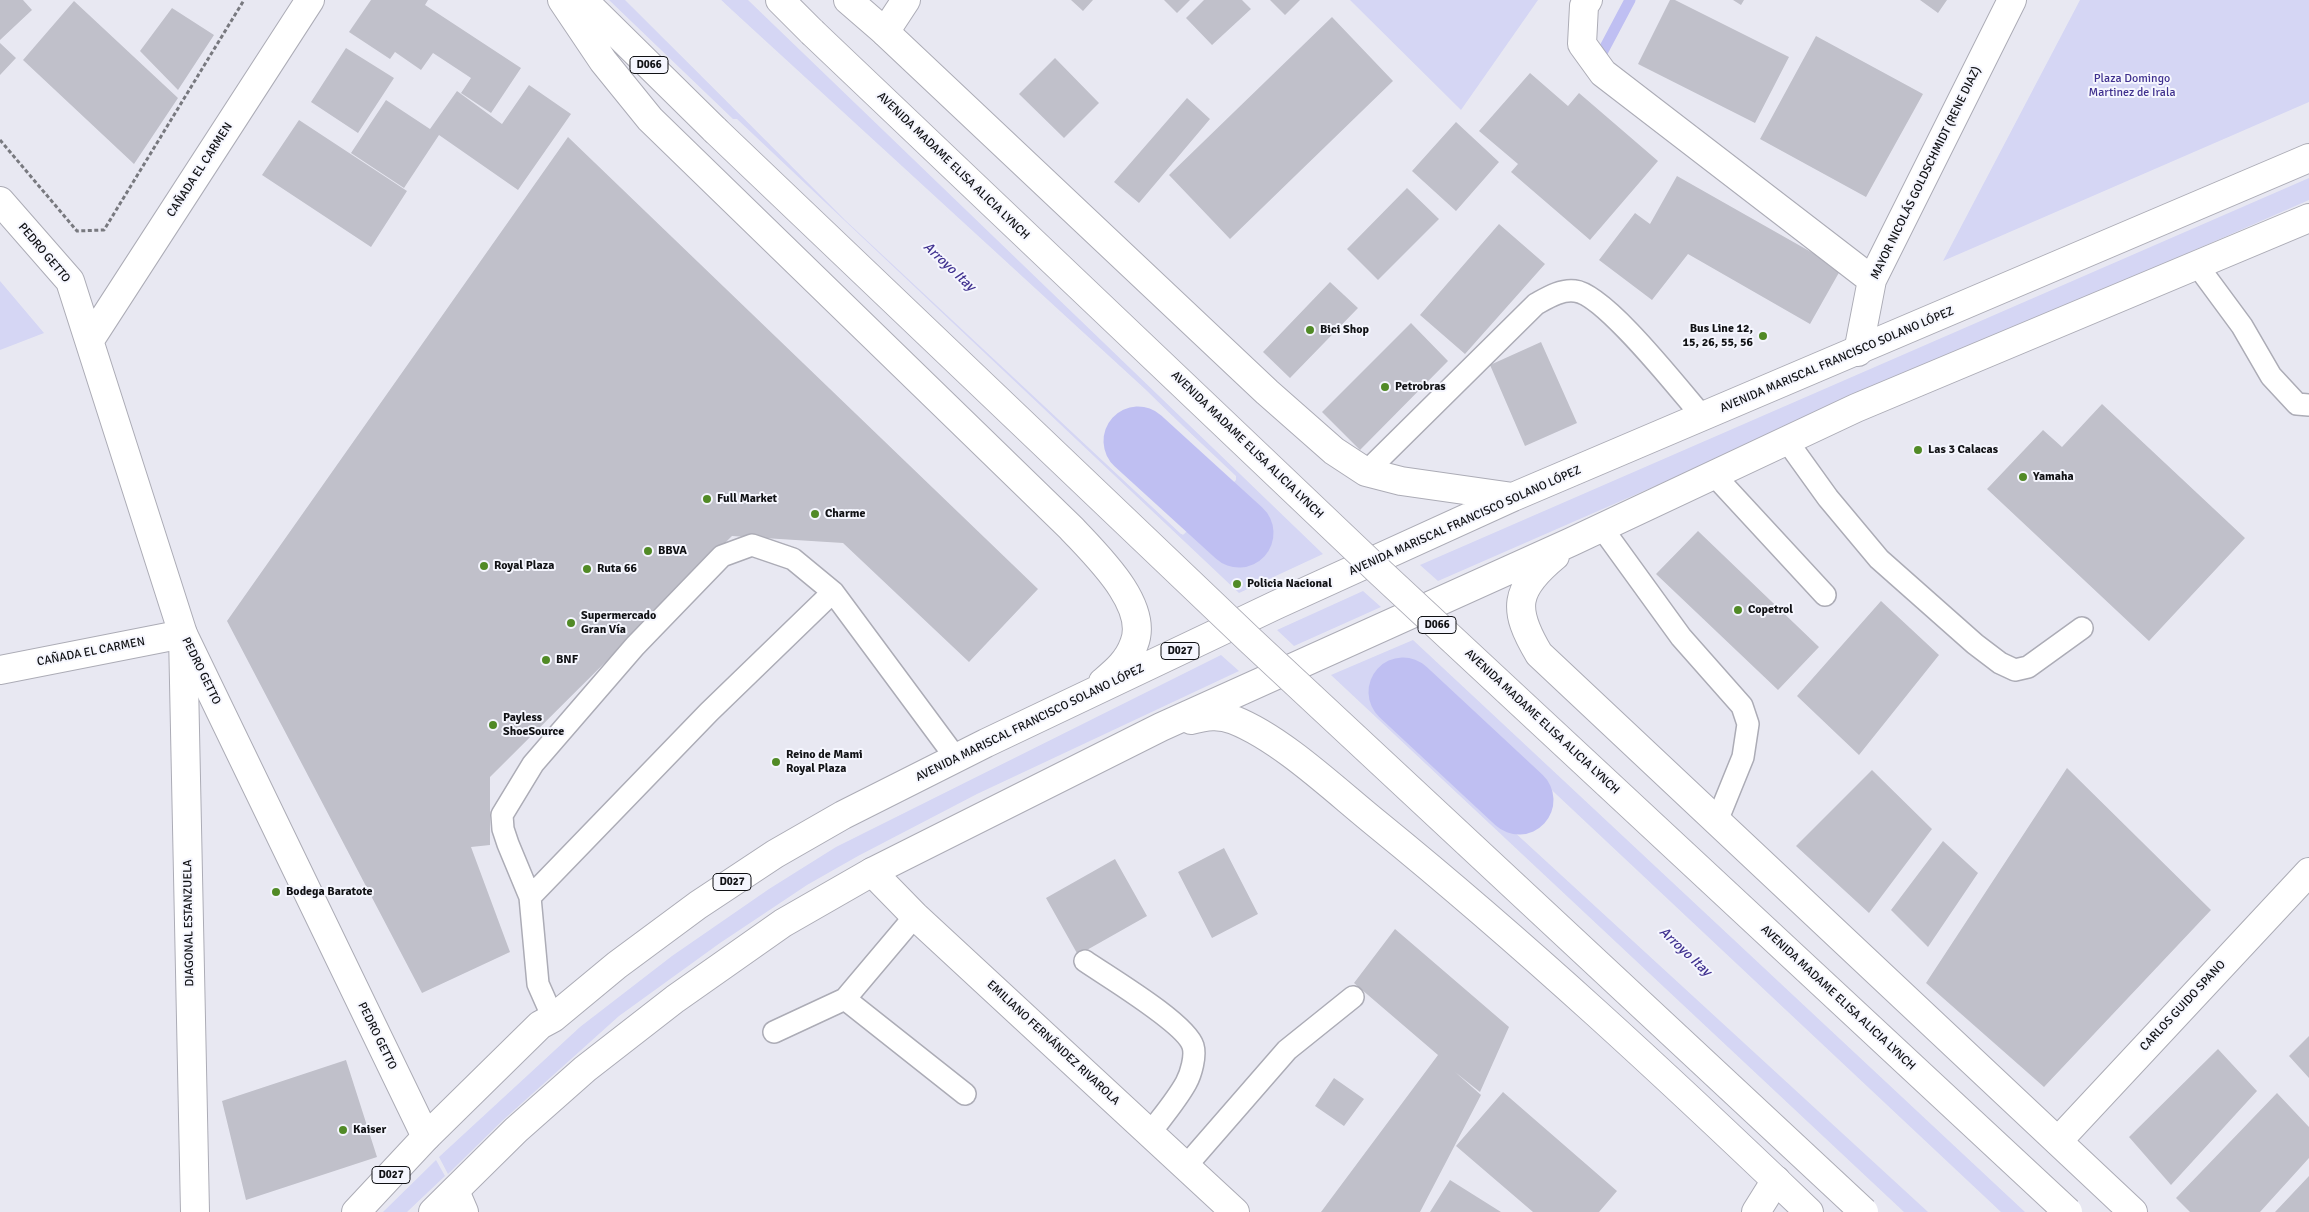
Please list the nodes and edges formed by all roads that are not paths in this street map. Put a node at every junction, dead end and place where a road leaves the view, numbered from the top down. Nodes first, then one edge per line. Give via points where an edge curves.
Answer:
1 (310, 0) edge
2 (562, 0) edge
3 (583, 0) edge
4 (780, 0) edge
5 (848, 0) edge
6 (906, 0) edge
7 (1588, 0) edge
8 (2012, 0) edge
9 (885, 32) junction
10 (2309, 158) edge
11 (0, 201) edge
12 (2309, 218) edge
13 (2197, 265) junction
14 (1872, 280) junction
15 (90, 340) junction
16 (1858, 352) junction
17 (2309, 405) edge
18 (1703, 417) junction
19 (1787, 441) junction
20 (1366, 472) junction
21 (1714, 475) junction
22 (1513, 498) junction
23 (1602, 528) junction
24 (1571, 542) junction
25 (833, 592) junction
26 (1825, 595) dead end
27 (2082, 628) dead end
28 (183, 634) junction
29 (0, 670) edge
30 (1085, 697) junction
31 (1160, 728) junction
32 (956, 758) junction
33 (1717, 821) junction
34 (872, 872) junction
35 (2309, 872) edge
36 (530, 897) junction
37 (915, 916) junction
38 (1085, 962) dead end
39 (1353, 997) dead end
40 (845, 999) junction
41 (553, 1018) junction
42 (774, 1032) dead end
43 (965, 1094) dead end
44 (1150, 1132) junction
45 (426, 1137) junction
46 (2058, 1140) junction
47 (1186, 1166) junction
48 (1776, 1180) junction
49 (460, 1202) edge
50 (195, 1212) edge
51 (356, 1212) edge
52 (433, 1212) edge
53 (1235, 1212) edge
54 (1756, 1212) edge
55 (1809, 1212) edge
56 (1864, 1212) edge
57 (2068, 1212) edge
58 (2133, 1212) edge

1 - 15 main road, CAÑADA EL CARMEN
2 - 30 main road via 602,61 650,119 1071,528 1107,567 1132,605 1136,623 1135,643 1122,666
3 - 56 main road, D066, bridge via 1251,641
4 - 57 main road, AVENIDA MADAME ELISA ALICIA LYNCH / D066, bridge via 1381,573
5 - 9 main road
6 - 9 main road
7 - 14 main road via 1584,6 1582,44 1603,73
8 - 14 main road, MAYOR NICOLÁS GOLDSCHMIDT (RENE DIAZ)
9 - 20 main road via 1267,392 1334,451
10 - 16 main road, AVENIDA MARISCAL FRANCISCO SOLANO LÓPEZ
11 - 15 main road, PEDRO GETTO via 70,281
12 - 13 main road
13 - 17 lane via 2242,326 2271,376 2298,404
13 - 19 main road via 1856,408
14 - 16 main road, MAYOR NICOLÁS GOLDSCHMIDT (RENE DIAZ)
15 - 28 main road, PEDRO GETTO
16 - 18 main road, AVENIDA MARISCAL FRANCISCO SOLANO LÓPEZ
18 - 20 lane via 1597,301 1576,291 1553,294 1536,304
18 - 22 main road, AVENIDA MARISCAL FRANCISCO SOLANO LÓPEZ
19 - 21 main road
19 - 27 lane via 1828,498 1879,559 2000,663 2015,670 2028,667
20 - 22 main road via 1401,481
21 - 23 main road
21 - 26 lane
22 - 30 main road, AVENIDA MARISCAL FRANCISCO SOLANO LÓPEZ / D027
23 - 24 main road
23 - 33 lane via 1681,637 1742,706 1748,724 1744,757
24 - 31 main road
24 - 33 main road via 1529,582 1522,598 1521,615 1526,631 1539,654 1562,677
25 - 32 lane
25 - 36 lane via 709,712
25 - 36 lane via 793,559 752,545 722,556 628,654 532,764 514,793 502,815 503,829
28 - 29 main road, CAÑADA EL CARMEN
28 - 45 main road, PEDRO GETTO
28 - 50 main road, DIAGONAL ESTANZUELA
30 - 32 main road, AVENIDA MARISCAL FRANCISCO SOLANO LÓPEZ / D027
31 - 34 main road
31 - 48 main road via 1210,715 1233,719 1274,741 1524,948
32 - 41 main road, AVENIDA MARISCAL FRANCISCO SOLANO LÓPEZ / D027 via 774,854 643,945
33 - 46 main road
34 - 37 main road, EMILIANO FERNÁNDEZ RIVAROLA
34 - 49 main road via 783,923 675,999 585,1069 516,1130
35 - 46 main road, CARLOS GUIDO SPANO
36 - 41 lane via 538,984
37 - 40 lane
37 - 44 main road, EMILIANO FERNÁNDEZ RIVAROLA
38 - 44 lane via 1167,1016 1183,1030 1194,1048 1187,1082
39 - 47 lane via 1287,1050
40 - 42 lane
40 - 43 lane
41 - 45 main road, AVENIDA MARISCAL FRANCISCO SOLANO LÓPEZ / D027 via 540,1025
44 - 47 main road, EMILIANO FERNÁNDEZ RIVAROLA
45 - 51 main road, D027
46 - 58 main road
47 - 53 main road, EMILIANO FERNÁNDEZ RIVAROLA
48 - 54 main road
48 - 55 main road
49 - 52 main road

